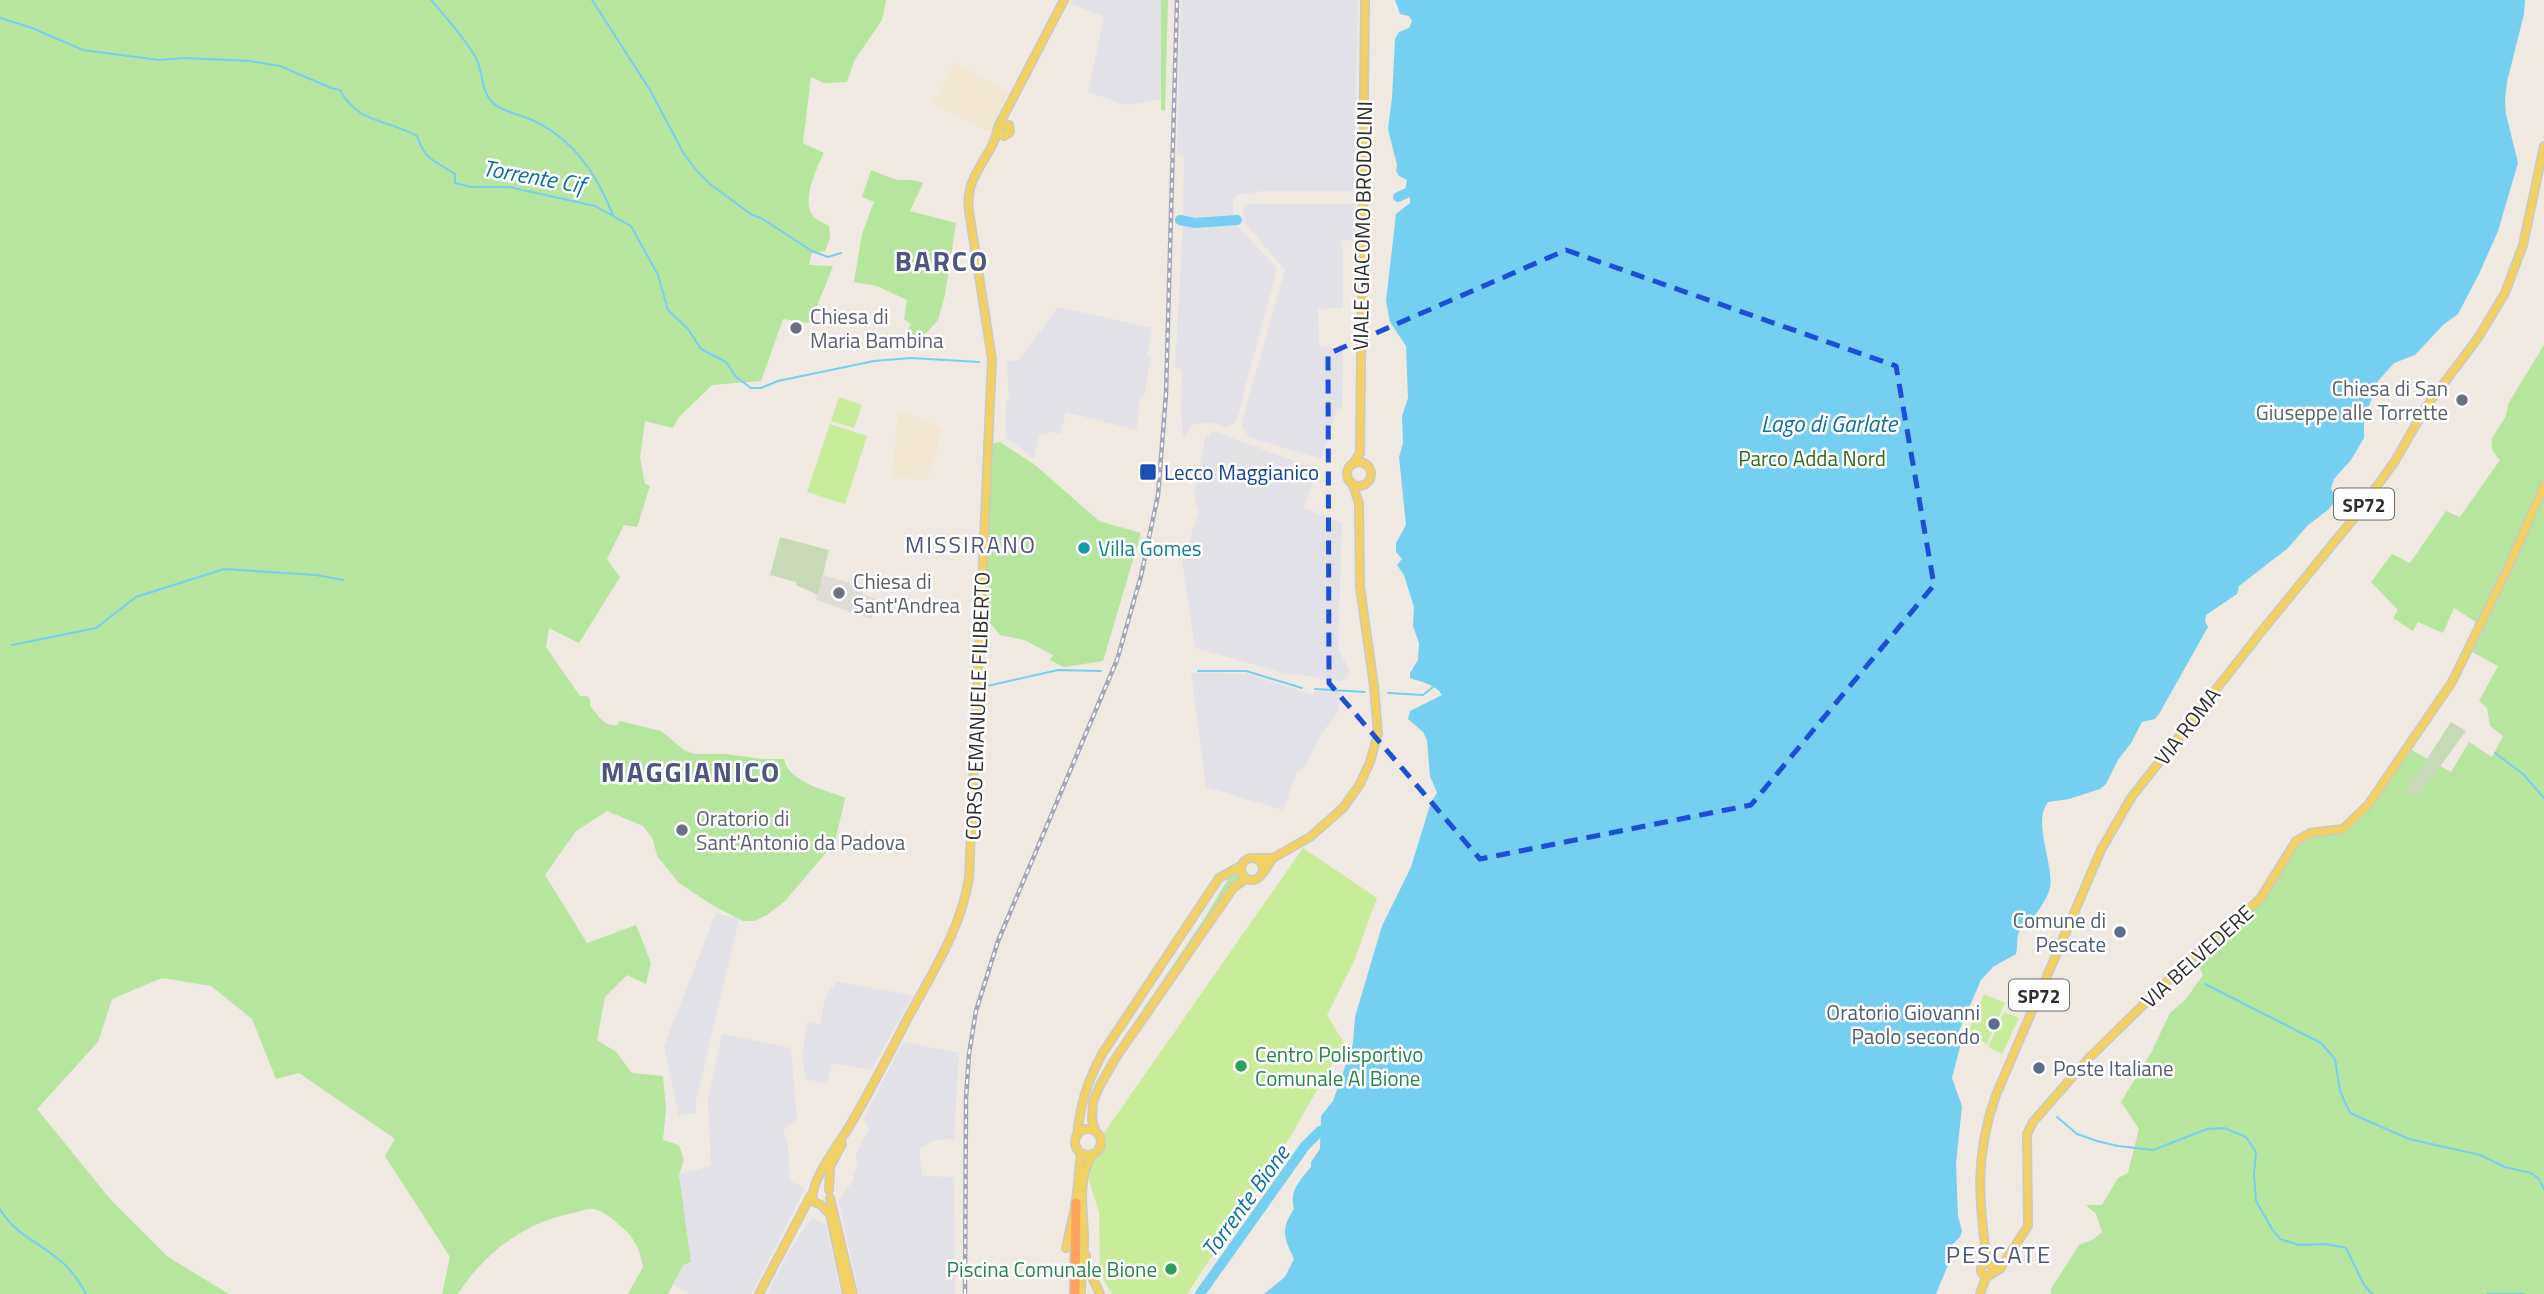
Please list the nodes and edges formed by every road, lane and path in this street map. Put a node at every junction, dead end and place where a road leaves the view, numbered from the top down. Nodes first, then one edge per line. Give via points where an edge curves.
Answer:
1 (1064, 0) edge
2 (1365, 0) edge
3 (2544, 146) edge
4 (1360, 453) junction
5 (1353, 464) junction
6 (1367, 465) junction
7 (1352, 483) junction
8 (1367, 483) junction
9 (2544, 486) edge
10 (1359, 503) junction
11 (1256, 858) junction
12 (1273, 858) junction
13 (1241, 866) junction
14 (1262, 873) junction
15 (1246, 879) junction
16 (848, 1130) junction
17 (1096, 1132) junction
18 (1077, 1136) junction
19 (1081, 1153) junction
20 (1093, 1154) junction
21 (813, 1191) junction
22 (829, 1194) junction
23 (1076, 1203) junction
24 (819, 1204) junction
25 (803, 1213) junction
26 (1084, 1244) junction
27 (1066, 1248) dead end
28 (1989, 1270) junction
29 (759, 1294) edge
30 (847, 1294) edge
31 (853, 1294) edge
32 (1075, 1294) edge
33 (1081, 1294) edge
34 (1100, 1294) edge
35 (1980, 1294) edge

1 - 16 main road, CORSO EMANUELE FILIBERTO via 970,188 968,203 992,359 969,878 953,934
2 - 4 main road, VIALE GIACOMO BRODOLINI
3 - 28 main road, VIA ROMA / SP72 via 2514,276 2496,310 2354,518 2131,798 2101,850 1986,1122 1979,1173
4 - 5 main road
4 - 6 main road
5 - 6 main road
5 - 7 main road via 1348,472
6 - 8 main road via 1371,476
7 - 8 main road
7 - 10 main road
8 - 10 main road
9 - 28 main road, VIA BELVEDERE via 2446,691 2368,805 2343,829 2310,833 2296,841 2260,898 2088,1059 2033,1122 2027,1134 2028,1226 2000,1269
10 - 12 main road via 1360,587 1378,734 1360,784 1343,808 1310,837
11 - 12 main road
11 - 13 main road via 1246,859
11 - 14 main road via 1263,866
12 - 14 main road
13 - 15 main road
13 - 18 main road via 1219,878 1102,1054 1081,1102
14 - 15 main road via 1254,880
15 - 17 main road via 1234,887 1115,1059 1093,1102
16 - 21 main road via 831,1152
16 - 22 main road via 834,1158
17 - 18 main road via 1085,1130
17 - 20 main road via 1101,1144
18 - 19 main road
19 - 20 main road
19 - 23 main road
20 - 26 main road via 1082,1185
21 - 22 main road via 823,1186
21 - 24 main road via 813,1200
21 - 25 main road
22 - 24 main road via 827,1203
22 - 31 main road
23 - 27 main road
23 - 32 highway
24 - 25 main road
24 - 30 main road via 830,1214
25 - 29 main road
26 - 33 main road
26 - 34 main road via 1087,1266
28 - 35 main road, VIA ROMA / SP72

